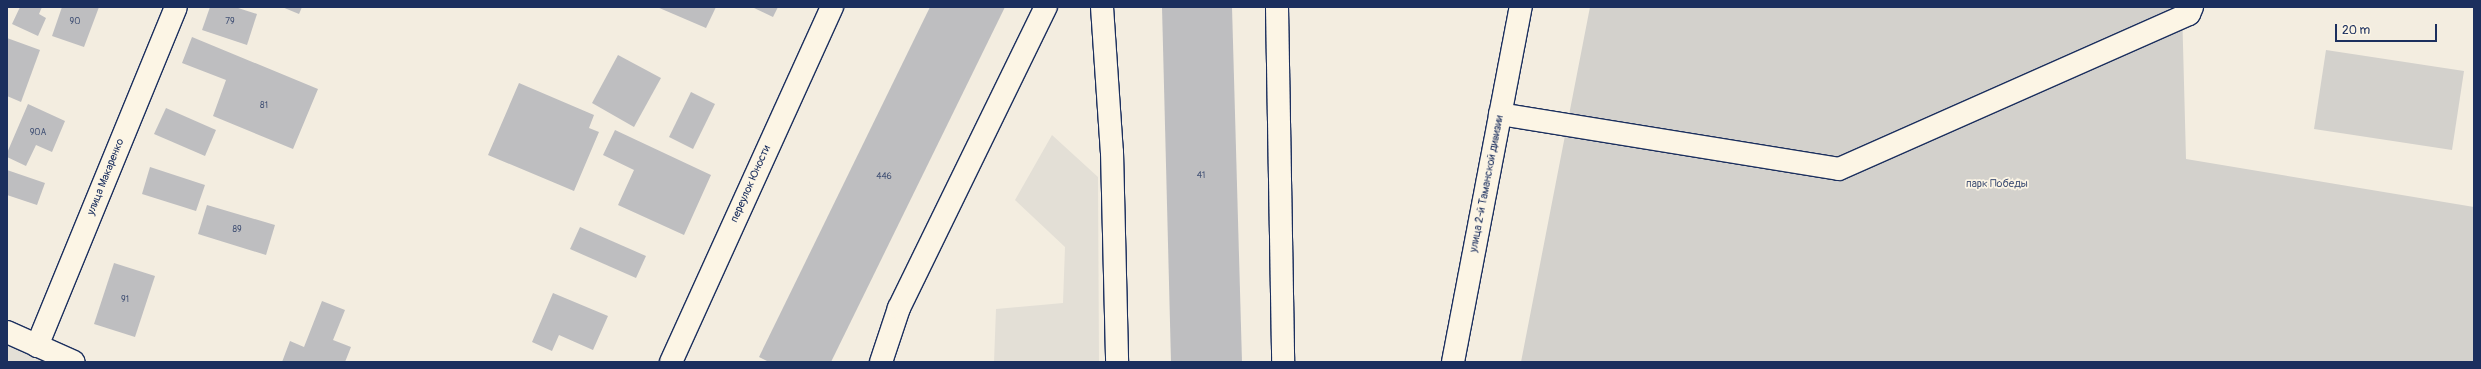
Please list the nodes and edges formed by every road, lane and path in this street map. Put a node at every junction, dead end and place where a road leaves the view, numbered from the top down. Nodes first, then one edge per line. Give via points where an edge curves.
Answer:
1 (176, 7) edge
2 (832, 7) edge
3 (1046, 7) edge
4 (1102, 7) edge
5 (1277, 7) edge
6 (1521, 7) edge
7 (2192, 7) edge
8 (1500, 114) junction
9 (7, 332) edge
10 (36, 346) junction
11 (74, 362) edge
12 (671, 362) edge
13 (881, 362) edge
14 (1117, 362) edge
15 (1283, 362) edge
16 (1453, 362) edge

1 - 10 street, улица Макаренко
2 - 12 street, переулок Юности
3 - 13 street via 899,308
4 - 14 street via 1112,152
5 - 15 street
6 - 8 street, улица 2-й Таманской дивизии
7 - 8 street via 2189,14 1839,169
8 - 16 street, улица 2-й Таманской дивизии
9 - 10 street
10 - 11 street

